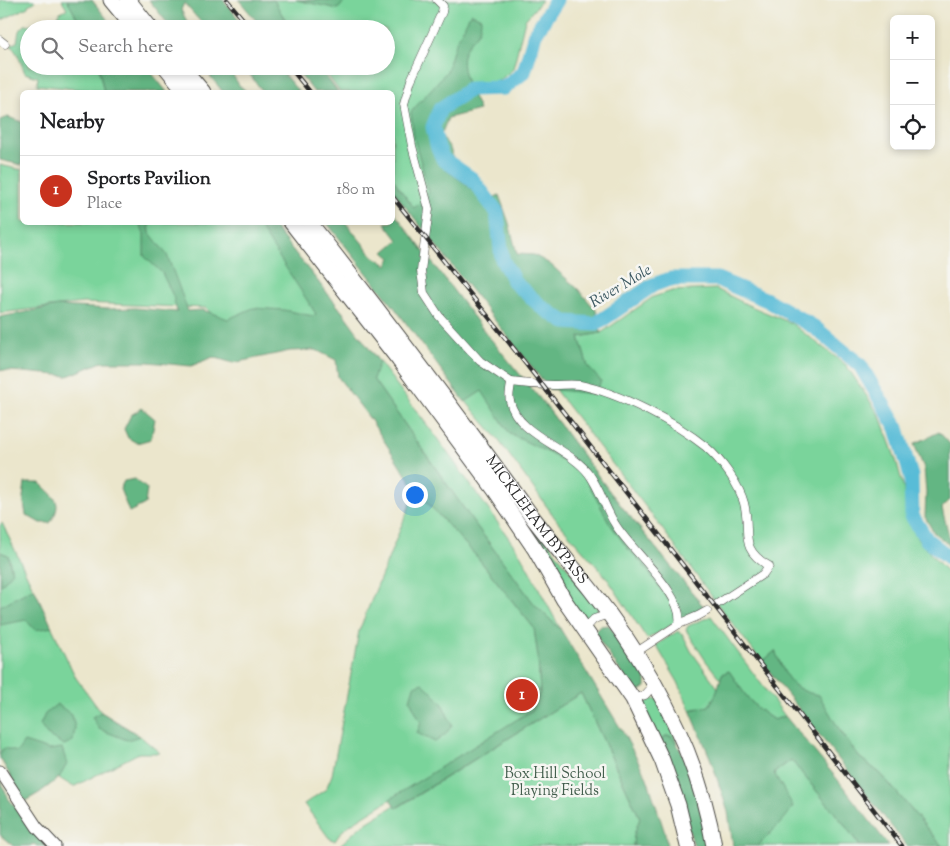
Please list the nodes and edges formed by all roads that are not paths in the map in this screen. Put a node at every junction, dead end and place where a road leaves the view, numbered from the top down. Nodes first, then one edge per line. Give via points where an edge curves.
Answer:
1 (111, 0) edge
2 (128, 0) edge
3 (437, 0) edge
4 (127, 20) edge
5 (144, 20) edge
6 (172, 75) edge
7 (189, 75) edge
8 (184, 90) edge
9 (201, 90) edge
10 (293, 225) edge
11 (310, 225) edge
12 (511, 382) junction
13 (717, 604) dead end
14 (707, 611) dead end
15 (609, 614) junction
16 (679, 624) junction
17 (584, 630) junction
18 (635, 653) junction
19 (655, 684) junction
20 (632, 699) junction
21 (0, 770) edge
22 (55, 846) edge
23 (688, 846) edge
24 (714, 846) edge

1 - 4 highway
2 - 5 highway
3 - 12 street via 442,12 411,80 404,104 429,209 421,271 424,293 439,316 480,361
6 - 8 highway
7 - 9 highway
10 - 17 highway, MICKLEHAM BYPASS via 495,490
11 - 15 highway, MICKLEHAM BYPASS
12 - 13 street via 577,385 599,390 672,424 707,448 730,474 744,503 750,551 769,566 763,574
12 - 16 street via 509,400 516,416 588,473 619,530 672,596 681,616
14 - 16 street
15 - 17 street via 594,619
15 - 18 highway, MICKLEHAM BYPASS
16 - 18 street
17 - 20 highway, MICKLEHAM BYPASS
18 - 19 highway, MICKLEHAM BYPASS
19 - 20 street via 645,694
19 - 24 highway, MICKLEHAM BYPASS via 698,780
20 - 23 highway, MICKLEHAM BYPASS via 665,770
21 - 22 main road via 36,827

